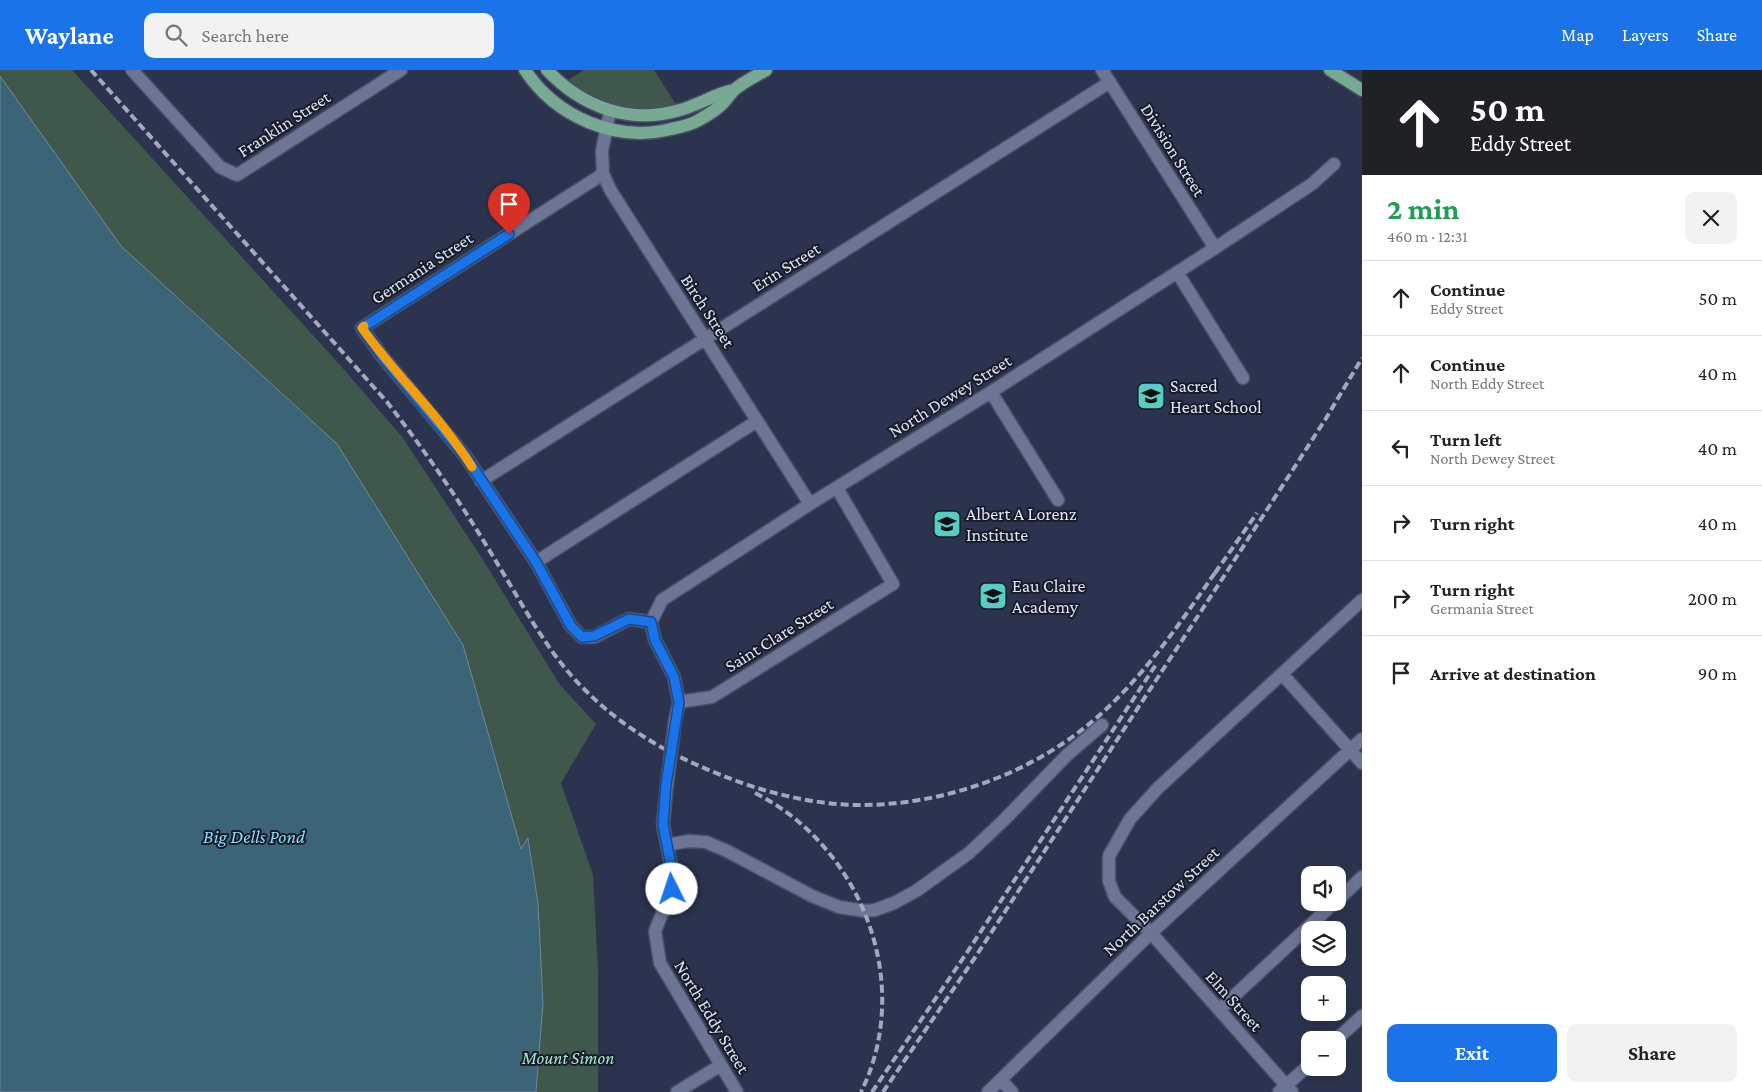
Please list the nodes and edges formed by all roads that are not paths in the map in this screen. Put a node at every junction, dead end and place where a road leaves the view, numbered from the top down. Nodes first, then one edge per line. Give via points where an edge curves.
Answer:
1 (132, 70) edge
2 (401, 70) edge
3 (525, 70) edge
4 (547, 70) edge
5 (766, 70) edge
6 (1102, 70) edge
7 (1330, 70) edge
8 (1110, 82) junction
9 (734, 90) junction
10 (1362, 90) edge
11 (610, 111) junction
12 (606, 128) junction
13 (1334, 164) dead end
14 (603, 174) junction
15 (1215, 248) junction
16 (1177, 272) junction
17 (705, 339) junction
18 (1243, 378) dead end
19 (991, 392) junction
20 (757, 421) junction
21 (481, 481) junction
22 (836, 488) junction
23 (1058, 500) dead end
24 (810, 504) junction
25 (536, 562) junction
26 (1362, 600) edge
27 (651, 622) junction
28 (1282, 674) junction
29 (679, 702) junction
30 (1102, 725) dead end
31 (1362, 739) edge
32 (1350, 750) junction
33 (1362, 763) edge
34 (667, 845) junction
35 (1362, 877) edge
36 (1346, 892) edge
37 (1325, 911) edge
38 (1151, 933) junction
39 (1220, 1010) junction
40 (1362, 1016) edge
41 (1346, 1031) edge
42 (721, 1065) junction
43 (1301, 1074) edge
44 (1001, 1080) junction
45 (1286, 1090) edge
46 (677, 1092) edge
47 (737, 1092) edge
48 (988, 1092) edge
49 (1012, 1092) edge

1 - 2 street, Franklin Street via 220,167 237,175
3 - 12 main road via 551,100 576,116
4 - 11 main road via 580,98
5 - 9 main road
6 - 8 street, Division Street
7 - 10 main road
8 - 15 street, Division Street
8 - 17 street, Erin Street
9 - 11 main road via 668,113 649,115
9 - 12 main road via 713,111 681,127 643,133
11 - 12 street, Birch Street
12 - 14 street, Birch Street
13 - 15 street, North Dewey Street via 1312,184
14 - 17 street, Birch Street
14 - 21 street, Germania Street via 362,328 451,438
15 - 16 street, North Dewey Street
16 - 18 street
16 - 19 street, North Dewey Street
17 - 20 street, Birch Street
17 - 21 street, Erin Street
19 - 22 street, North Dewey Street
19 - 23 street
20 - 24 street, Birch Street
20 - 25 street
21 - 25 street
22 - 24 street, North Dewey Street
22 - 29 street, Saint Clare Street via 893,584 712,698
24 - 27 street, North Dewey Street via 662,600
25 - 27 street via 571,626 582,637 594,636 629,619
26 - 28 street, Elm Street
27 - 29 street via 655,640 674,677
28 - 32 street
28 - 38 street, Elm Street via 1158,788 1130,819 1109,856 1109,881 1115,897
29 - 34 street, North Eddy Street, bridge via 666,784 663,824
30 - 34 street via 969,852 916,891 875,910 839,907 706,842 688,840
31 - 32 street, North Barstow Street
32 - 33 street
32 - 38 street, North Barstow Street
34 - 42 street, North Eddy Street via 672,889 655,930 660,962
35 - 36 street
37 - 39 street
38 - 39 street, Elm Street
38 - 44 street, North Barstow Street
39 - 45 street, Elm Street
40 - 41 street
42 - 46 street
42 - 47 street, North Eddy Street
43 - 45 street
44 - 48 street, North Barstow Street
44 - 49 street

